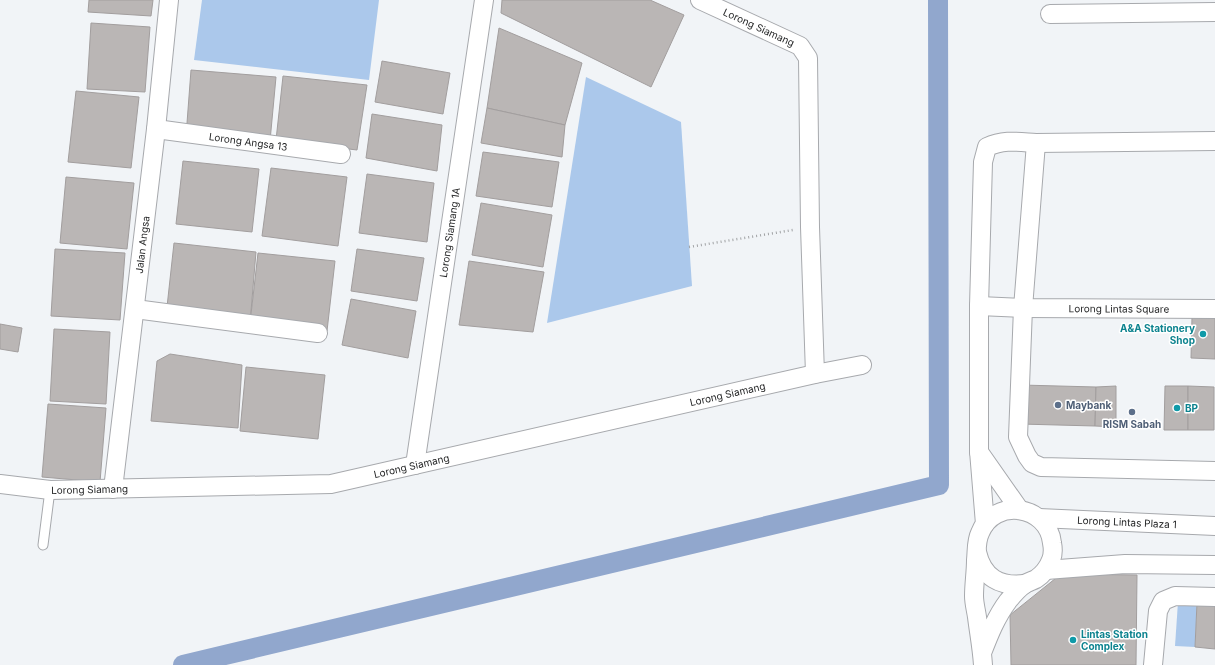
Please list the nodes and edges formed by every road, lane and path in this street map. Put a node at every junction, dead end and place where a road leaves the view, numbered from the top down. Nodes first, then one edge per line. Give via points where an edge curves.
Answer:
1 (169, 0) edge
2 (484, 0) edge
3 (700, 0) edge
4 (1149, 7) edge
5 (1215, 12) edge
6 (1050, 14) dead end
7 (156, 130) junction
8 (1215, 140) edge
9 (1036, 143) junction
10 (341, 154) dead end
11 (810, 227) junction
12 (689, 248) dead end
13 (979, 306) junction
14 (1023, 308) junction
15 (135, 309) junction
16 (1215, 309) edge
17 (318, 333) dead end
18 (862, 365) dead end
19 (815, 374) junction
20 (979, 451) junction
21 (415, 465) junction
22 (1215, 471) edge
23 (0, 484) edge
24 (113, 489) junction
25 (50, 490) junction
26 (1019, 509) junction
27 (1039, 518) junction
28 (985, 524) junction
29 (1215, 526) edge
30 (43, 545) dead end
31 (977, 551) junction
32 (1215, 565) edge
33 (1046, 570) junction
34 (1025, 584) junction
35 (1215, 596) edge
36 (983, 659) edge
37 (1153, 665) edge

1 - 7 street, Jalan Angsa
2 - 21 street, Lorong Siamang 1A
3 - 11 street, Lorong Siamang via 800,46 808,58
4 - 5 street
4 - 6 street
7 - 10 street, Lorong Angsa 13
7 - 15 street, Jalan Angsa
8 - 9 street
9 - 13 street via 997,142 988,147 983,162
9 - 14 street
11 - 12 path
11 - 19 street, Lorong Siamang
13 - 14 street, Lorong Lintas Square
13 - 20 street
14 - 16 street, Lorong Lintas Square
14 - 22 street via 1018,437 1032,463 1041,467
15 - 17 street
15 - 24 street, Jalan Angsa
18 - 19 street, Lorong Siamang
19 - 21 street, Lorong Siamang
20 - 26 street
20 - 28 street
21 - 24 street, Lorong Siamang via 331,484
23 - 25 street, Lorong Siamang
24 - 25 street, Lorong Siamang
25 - 30 lane
26 - 27 street
26 - 28 street via 1000,512
27 - 29 street, Lorong Lintas Plaza 1
27 - 33 street via 1047,526 1052,537 1051,560
28 - 31 street via 979,537
31 - 34 street via 979,562 993,579 1003,584
31 - 36 street via 974,597
32 - 33 street via 1125,564
33 - 34 street
34 - 36 street via 1008,601 992,628
35 - 37 street via 1175,596 1163,600 1158,611

